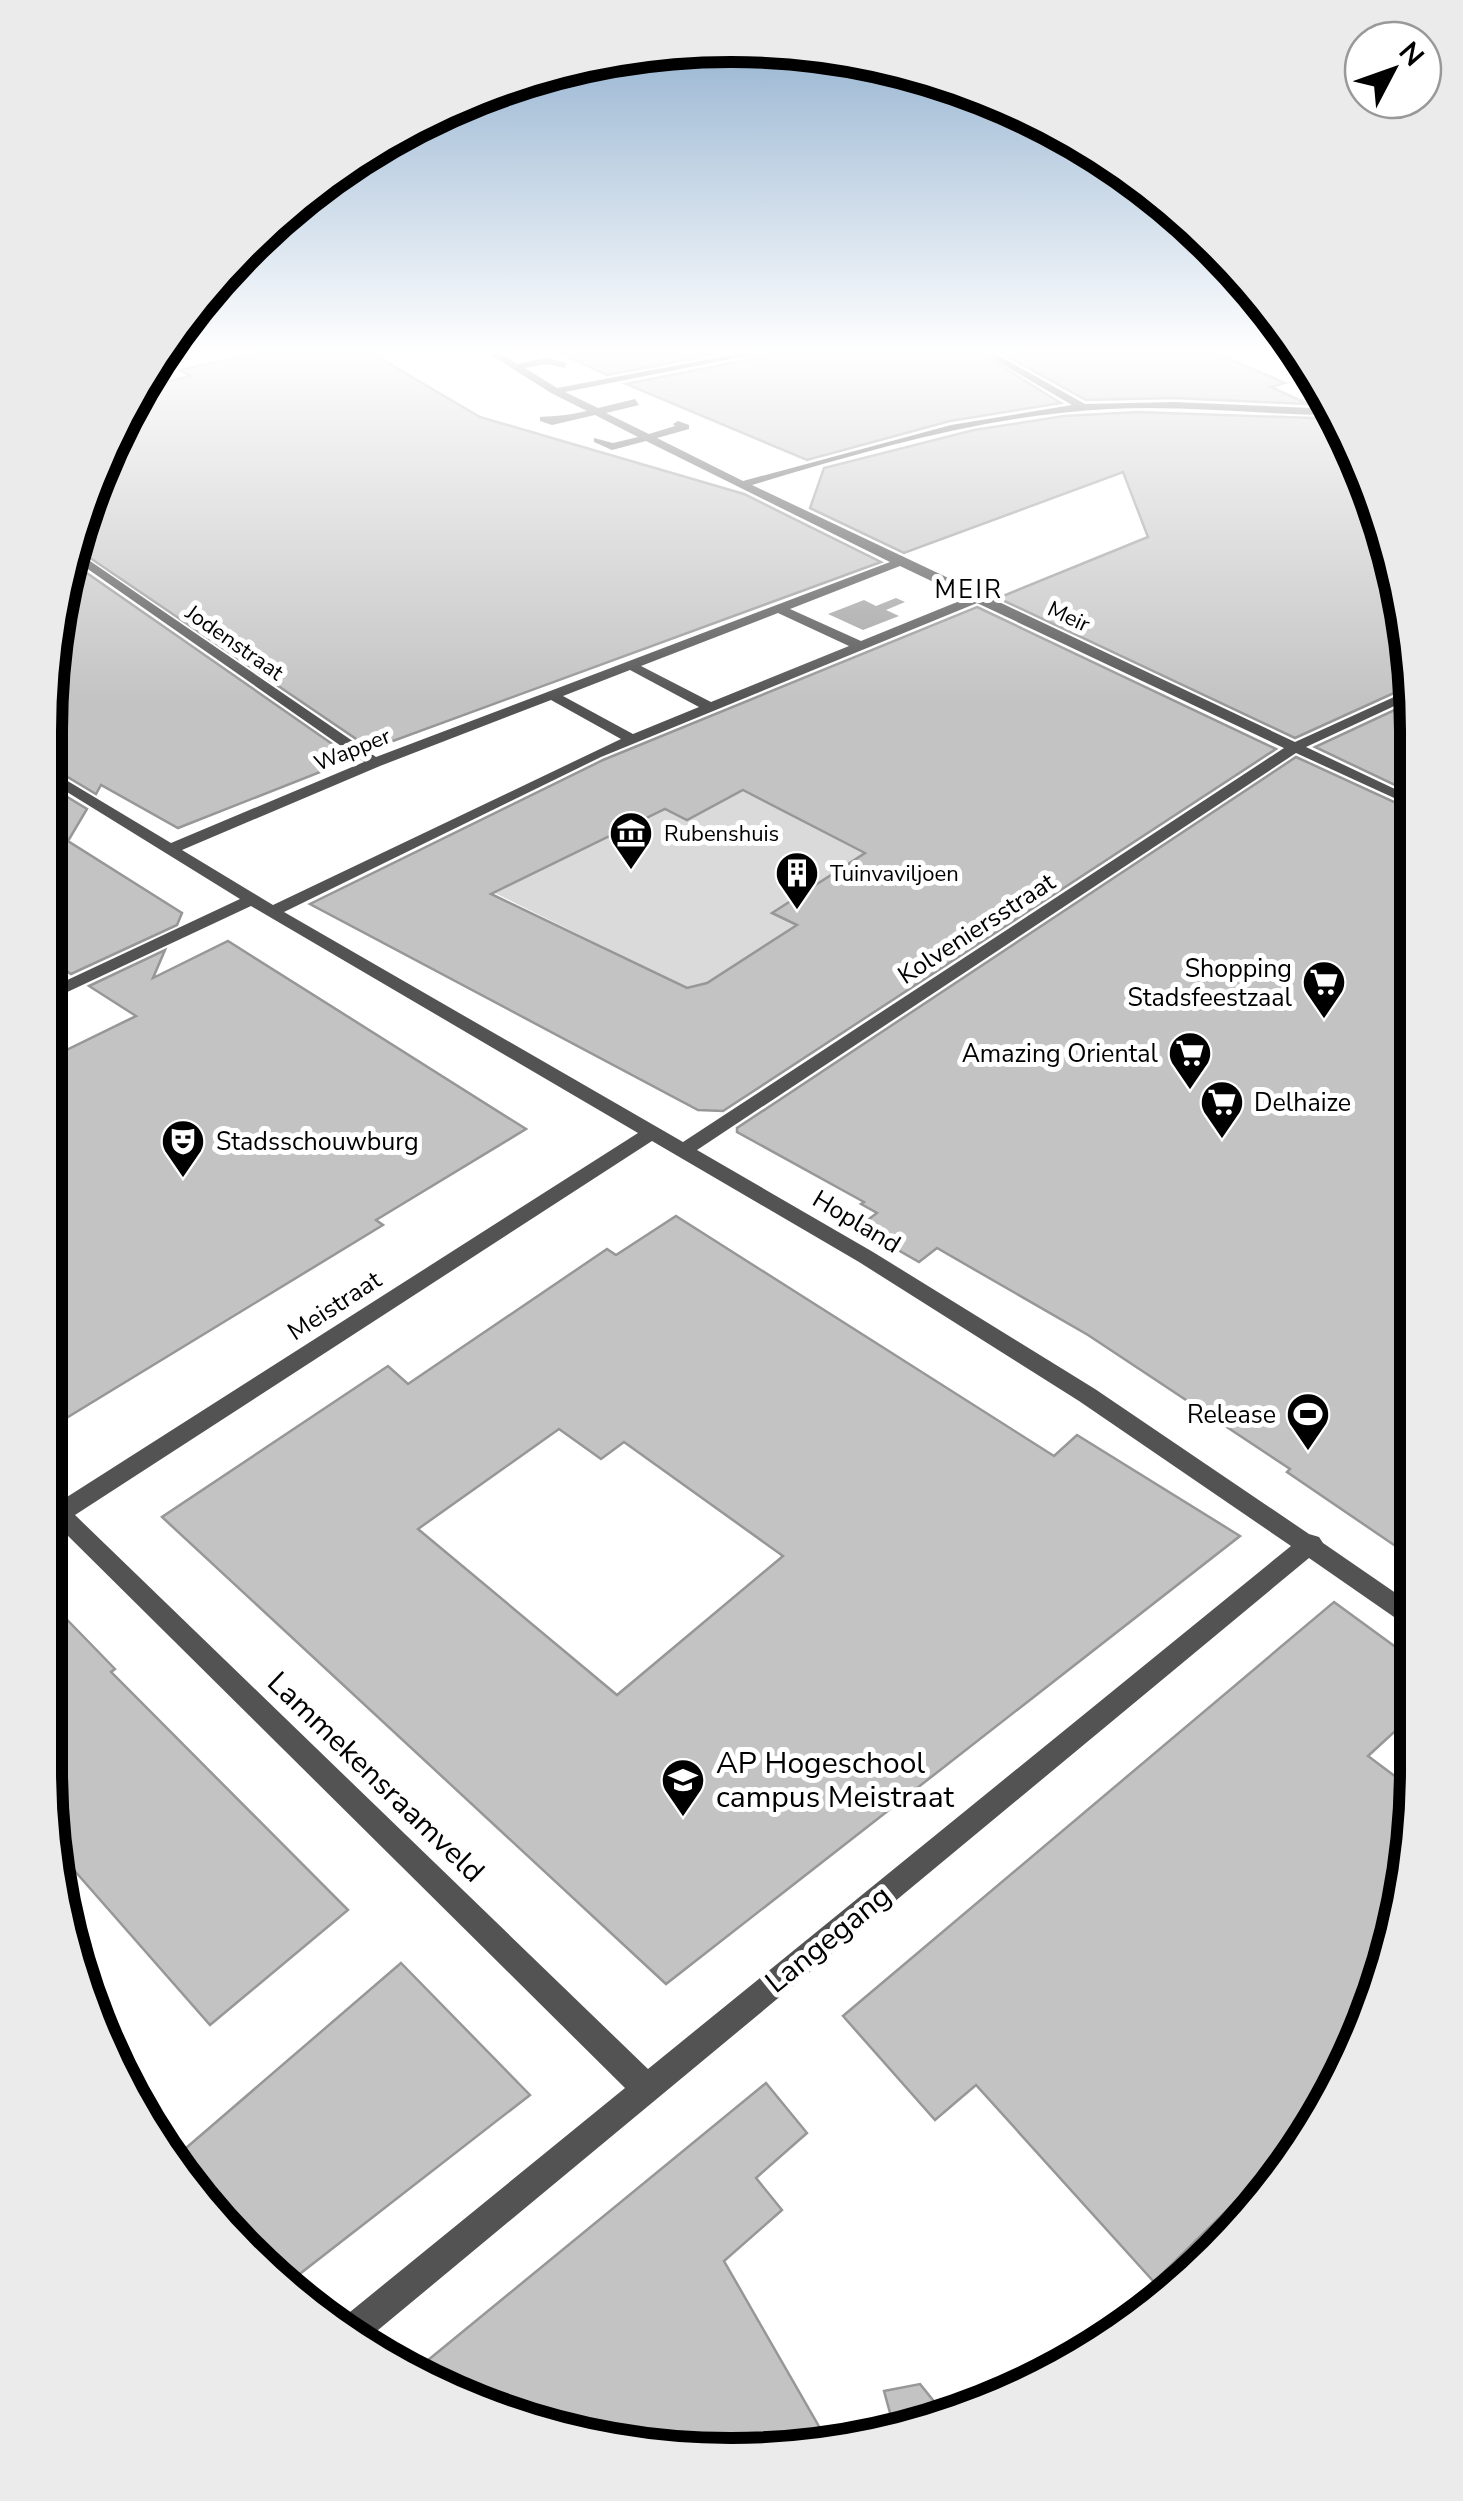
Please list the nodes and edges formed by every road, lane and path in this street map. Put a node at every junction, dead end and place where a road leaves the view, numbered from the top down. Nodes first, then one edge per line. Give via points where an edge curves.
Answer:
1 (710, 470) edge
2 (794, 470) edge
3 (741, 485) junction
4 (84, 562) edge
5 (900, 562) junction
6 (978, 598) junction
7 (778, 608) junction
8 (860, 646) junction
9 (630, 665) junction
10 (552, 695) junction
11 (1399, 698) edge
12 (710, 707) junction
13 (631, 739) junction
14 (1295, 747) junction
15 (375, 763) junction
16 (62, 782) edge
17 (1400, 796) edge
18 (170, 849) junction
19 (252, 900) junction
20 (272, 912) junction
21 (62, 989) edge
22 (652, 1132) junction
23 (684, 1150) junction
24 (62, 1512) edge
25 (62, 1527) edge
26 (1311, 1544) junction
27 (1400, 1608) edge
28 (646, 2088) junction
29 (359, 2325) edge

1 - 3 street, Meir
2 - 3 street
3 - 5 street, Meir
4 - 15 street, Jodenstraat
5 - 6 street, Meir
5 - 7 street, Wapper
6 - 8 street
6 - 14 street, Meir
7 - 8 street
7 - 9 street, Wapper
8 - 12 street
9 - 10 street, Wapper
9 - 12 street
10 - 13 street
10 - 15 street, Wapper
11 - 14 street, Kolveniersstraat
12 - 13 street
13 - 20 street
14 - 17 street, Meir
14 - 23 street, Kolveniersstraat
15 - 18 street, Wapper
16 - 18 street, Hopland
18 - 19 street, Hopland
19 - 20 street, Hopland
19 - 21 street
20 - 22 street, Hopland
22 - 23 street, Hopland
22 - 24 street, Meistraat
23 - 26 street, Hopland via 1087,1395
25 - 28 street, Lammekensraamveld
26 - 27 street, Hopland
26 - 28 street, Langegang
28 - 29 street, Langegang

